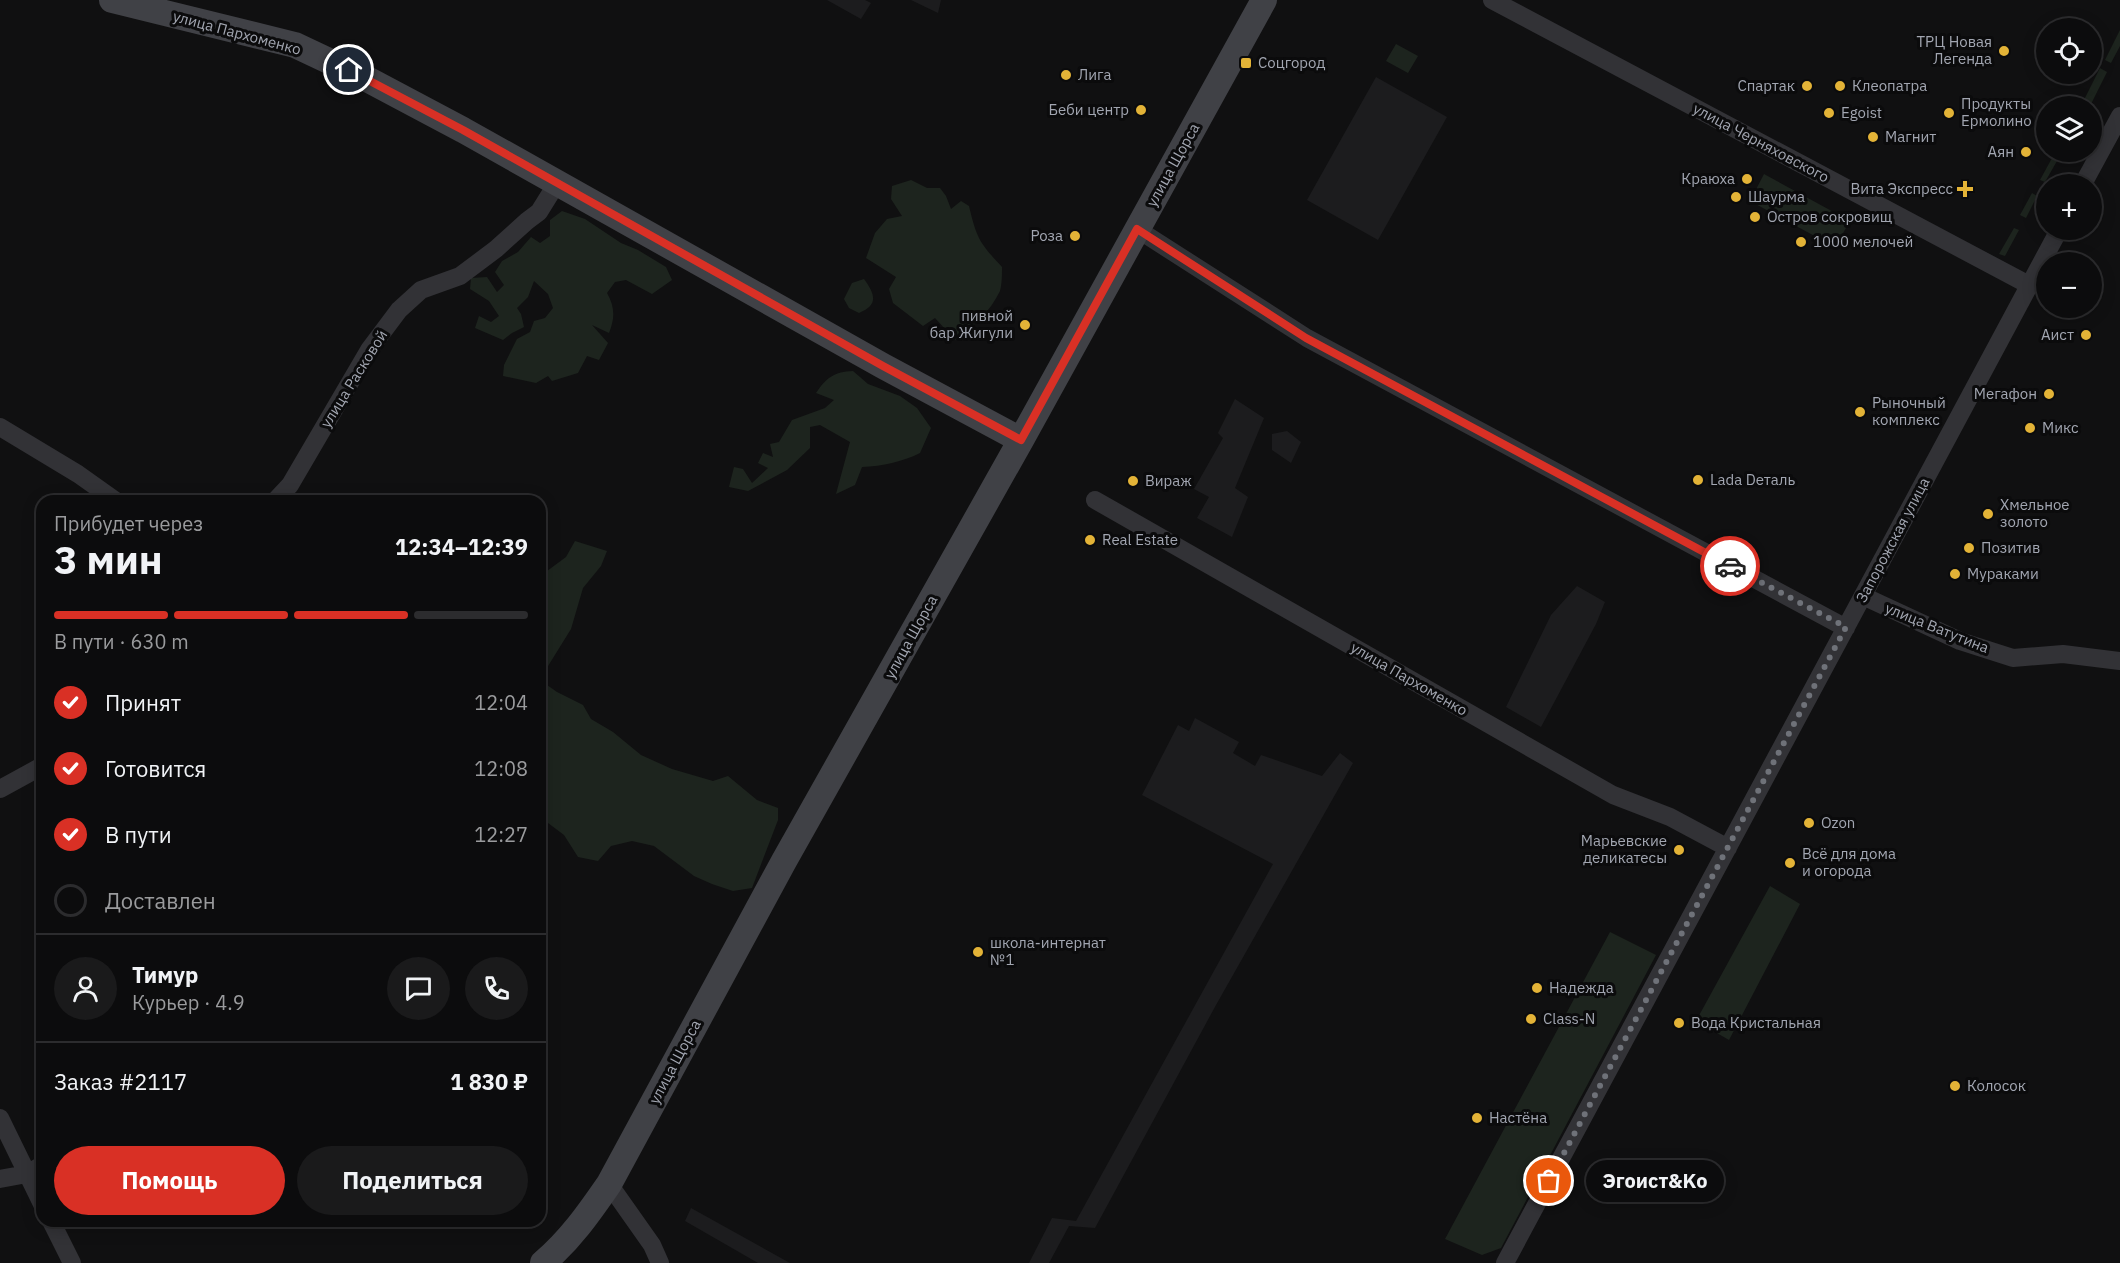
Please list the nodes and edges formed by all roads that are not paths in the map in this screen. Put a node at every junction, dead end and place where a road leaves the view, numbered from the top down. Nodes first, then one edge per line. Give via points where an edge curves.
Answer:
1 (112, 0) edge
2 (1264, 0) edge
3 (1492, 0) edge
4 (2120, 116) edge
5 (2088, 174) edge
6 (557, 183) junction
7 (1137, 229) junction
8 (2054, 240) edge
9 (2030, 285) junction
10 (0, 428) edge
11 (1021, 440) junction
12 (108, 495) edge
13 (281, 495) edge
14 (1095, 500) dead end
15 (1863, 596) junction
16 (1846, 627) junction
17 (2120, 661) edge
18 (36, 768) edge
19 (0, 789) edge
20 (1728, 848) junction
21 (0, 1118) edge
22 (34, 1170) edge
23 (0, 1179) edge
24 (609, 1184) junction
25 (54, 1227) edge
26 (72, 1263) edge
27 (543, 1263) edge
28 (660, 1263) edge
29 (1505, 1263) edge

1 - 6 main road, улица Пархоменко via 295,45 377,84
2 - 7 main road, улица Щорса
3 - 9 street, улица Черняховского
4 - 5 street
6 - 11 main road, улица Пархоменко
6 - 13 street, улица Расковой via 539,212 496,249 460,276 421,290 399,310 369,350
7 - 11 main road, улица Щорса
7 - 16 street via 1306,338
8 - 9 street, Запорожская улица
9 - 15 street, Запорожская улица
10 - 12 street
11 - 24 main road, улица Щорса via 784,861
14 - 20 street, улица Пархоменко via 1613,795 1670,817
15 - 16 street, Запорожская улица
15 - 17 street, улица Ватутина via 1960,641 2013,658 2063,654
16 - 20 street, Запорожская улица
18 - 19 street
20 - 29 street, Запорожская улица
21 - 22 street
22 - 23 street
24 - 27 main road, улица Щорса via 562,1247
24 - 28 street via 652,1245
25 - 26 street

